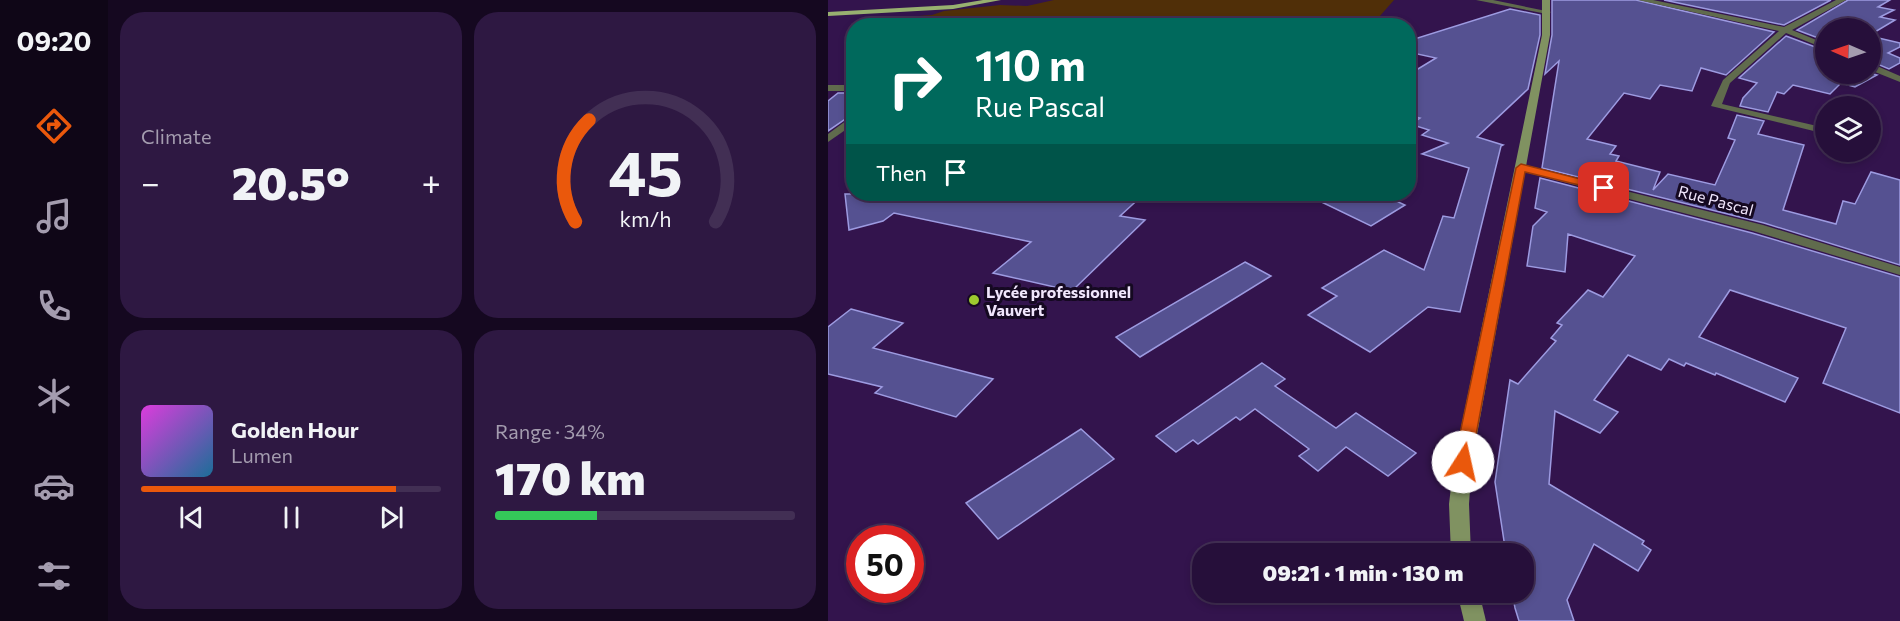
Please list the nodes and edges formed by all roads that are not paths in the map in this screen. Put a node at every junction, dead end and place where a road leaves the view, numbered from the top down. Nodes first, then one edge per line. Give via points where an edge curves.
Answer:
1 (997, 0) edge
2 (1480, 0) edge
3 (1642, 0) edge
4 (1842, 0) edge
5 (1546, 6) edge
6 (828, 14) edge
7 (1785, 30) junction
8 (1815, 42) edge
9 (1881, 71) edge
10 (1900, 79) edge
11 (828, 87) edge
12 (846, 88) edge
13 (846, 124) edge
14 (1815, 128) edge
15 (828, 139) edge
16 (1521, 168) junction
17 (1900, 271) edge
18 (1461, 543) edge
19 (1471, 603) edge
20 (1475, 621) edge

1 - 6 main road via 953,7
2 - 5 street
3 - 7 street
4 - 7 street
5 - 16 main road via 1546,35
7 - 8 street
7 - 14 street via 1726,82 1716,106
9 - 10 street
11 - 12 street
13 - 15 street
16 - 17 street, Rue Pascal via 1758,228
16 - 18 main road via 1463,462
19 - 20 main road

